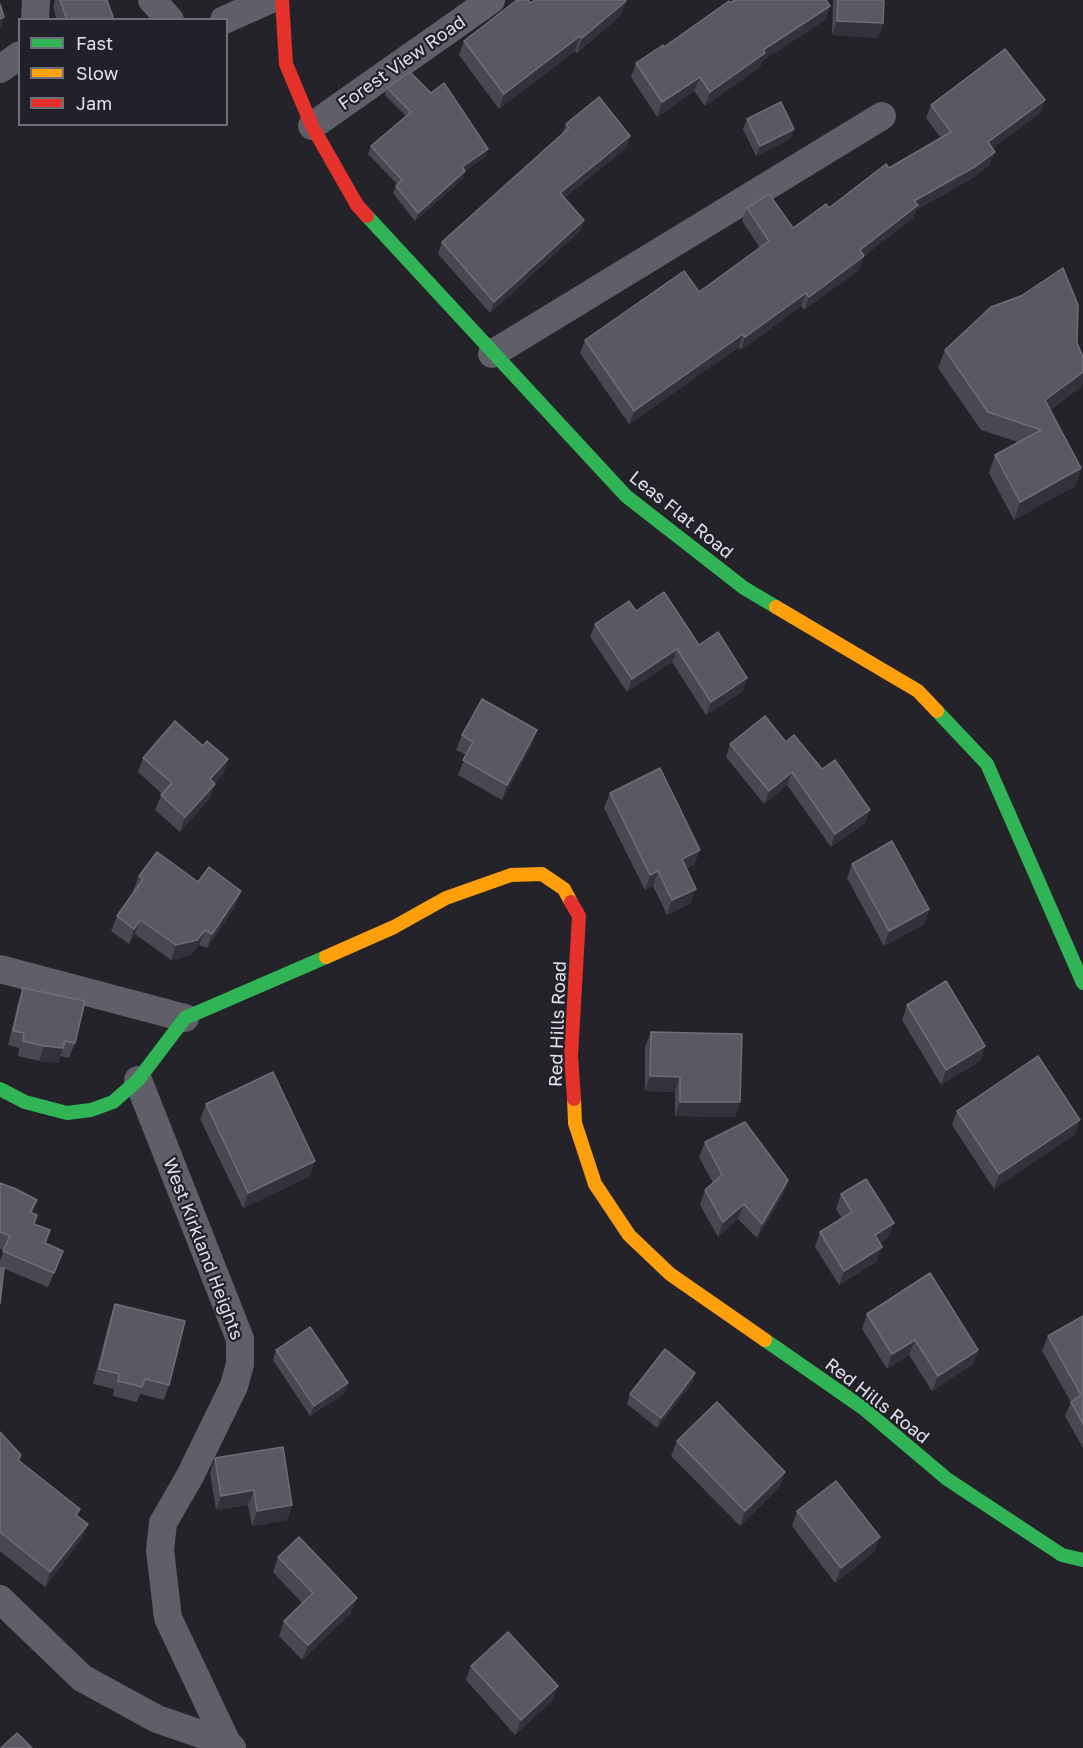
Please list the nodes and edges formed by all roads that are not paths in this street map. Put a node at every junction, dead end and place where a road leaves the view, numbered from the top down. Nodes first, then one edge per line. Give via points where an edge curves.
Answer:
1 (36, 0) edge
2 (152, 0) edge
3 (269, 0) edge
4 (282, 0) edge
5 (491, 0) edge
6 (34, 18) edge
7 (168, 18) edge
8 (228, 18) edge
9 (18, 56) edge
10 (0, 69) edge
11 (882, 116) dead end
12 (312, 126) junction
13 (492, 354) junction
14 (0, 969) edge
15 (1083, 983) edge
16 (185, 1018) junction
17 (138, 1080) junction
18 (0, 1089) edge
19 (1083, 1560) edge
20 (0, 1599) edge
21 (230, 1746) edge

1 - 6 street
2 - 7 street
3 - 8 street
4 - 12 main road, Leas Flat Road via 286,64
5 - 12 street, Forest View Road
9 - 10 street
11 - 13 street
12 - 13 main road, Leas Flat Road via 357,205
13 - 15 main road, Leas Flat Road via 626,496 744,588 918,691 987,764
14 - 16 street
16 - 17 main road, Red Hills Road
16 - 19 main road, Red Hills Road via 394,927 446,898 511,875 542,874 564,889 579,916 571,1056 575,1123 595,1184 628,1235 670,1274 863,1408 947,1479 1062,1555
17 - 18 main road, Red Hills Road via 113,1102 68,1113 25,1102
17 - 21 street, West Kirkland Heights via 240,1339 240,1364 234,1386 164,1523 159,1550 168,1618
20 - 21 street via 82,1678 157,1719

